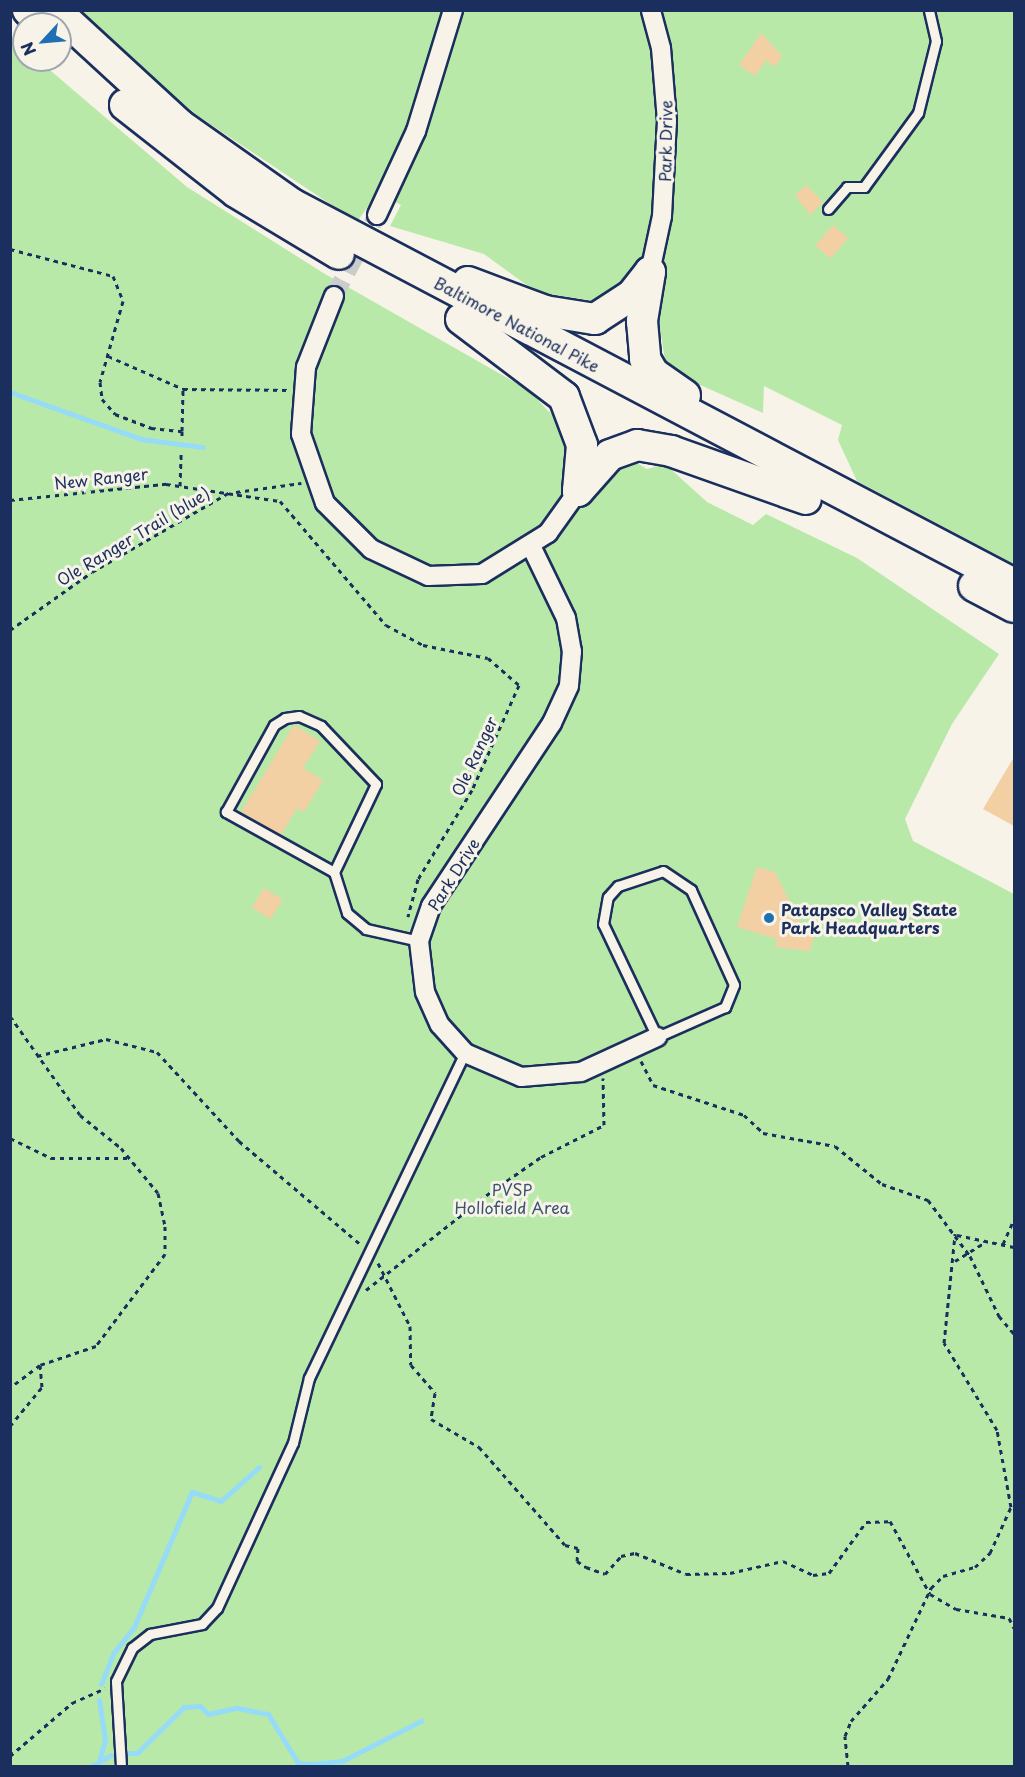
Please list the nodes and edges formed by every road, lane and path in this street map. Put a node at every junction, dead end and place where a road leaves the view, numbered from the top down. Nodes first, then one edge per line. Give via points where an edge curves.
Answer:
1 (55, 10) edge
2 (453, 10) edge
3 (651, 10) edge
4 (929, 10) edge
5 (72, 54) edge
6 (828, 209) dead end
7 (377, 215) tunnel mouth
8 (10, 249) edge
9 (650, 272) junction
10 (418, 273) junction
11 (334, 296) tunnel mouth
12 (461, 319) junction
13 (108, 356) junction
14 (183, 389) junction
15 (302, 391) junction
16 (182, 431) junction
17 (182, 439) dead end
18 (182, 451) dead end
19 (794, 469) junction
20 (314, 482) junction
21 (180, 486) junction
22 (578, 491) junction
23 (230, 492) junction
24 (806, 499) junction
25 (10, 500) edge
26 (531, 546) junction
27 (1014, 584) edge
28 (1014, 608) edge
29 (10, 630) edge
30 (334, 872) junction
31 (414, 940) junction
32 (10, 1016) edge
33 (657, 1038) junction
34 (635, 1049) junction
35 (465, 1053) junction
36 (37, 1056) junction
37 (603, 1064) junction
38 (10, 1138) edge
39 (130, 1158) junction
40 (1014, 1219) edge
41 (955, 1234) junction
42 (987, 1241) junction
43 (1003, 1245) junction
44 (1014, 1247) edge
45 (369, 1254) junction
46 (970, 1256) junction
47 (955, 1261) junction
48 (388, 1274) junction
49 (342, 1309) junction
50 (1014, 1334) edge
51 (40, 1365) junction
52 (10, 1388) edge
53 (10, 1426) edge
54 (929, 1592) junction
55 (1014, 1628) edge
56 (116, 1687) junction
57 (10, 1755) edge
58 (121, 1767) edge
59 (848, 1767) edge

1 - 10 main road, Baltimore National Pike via 142,94 216,152 292,204
2 - 7 street via 416,131
3 - 9 street, Park Drive via 661,48 667,121 662,216
4 - 6 lane via 936,41 918,113 864,187 847,187
5 - 12 main road, Baltimore National Pike via 165,140 236,192
8 - 13 path via 113,276 123,302
9 - 10 main road via 613,311 574,320 474,282
9 - 19 main road via 641,343 653,373 741,425
10 - 19 main road, Baltimore National Pike
11 - 15 street
12 - 22 main road via 564,397 582,446
12 - 24 main road, Baltimore National Pike
13 - 14 path
13 - 16 path via 100,382 102,399 115,414 151,428
14 - 15 path
14 - 16 path
15 - 20 street via 301,434
16 - 17 path
18 - 21 path
19 - 27 main road, Baltimore National Pike
20 - 23 path, Ole Ranger Trail (blue)
20 - 26 street via 351,532 408,571 465,578
21 - 23 path, New Ranger
21 - 25 path, New Ranger via 142,484
22 - 24 main road via 610,455 637,445 671,451
22 - 26 street via 560,520
23 - 29 path, Ole Ranger Trail (blue) via 92,572
23 - 31 path, Ole Ranger via 280,501 295,511 386,625 423,645 488,658 519,685 472,790 418,879 408,911
24 - 28 main road, Baltimore National Pike
26 - 31 street, Park Drive via 566,618 572,651 569,686 552,723 431,906
30 - 30 lane via 375,784 321,726 299,716 285,718 274,724 226,812
30 - 31 lane via 347,913 366,929
31 - 35 street, Park Drive via 431,1008
32 - 36 path
33 - 33 lane, Park Drive via 724,1006 734,985 691,890 663,871 618,886 608,897 603,924
33 - 34 street, Park Drive
34 - 37 street, Park Drive
34 - 41 path via 653,1085 744,1115 763,1133 835,1146 882,1184 928,1200
35 - 37 street, Park Drive via 521,1077 561,1077
35 - 45 lane
36 - 39 path via 80,1115
36 - 45 path via 106,1039 158,1052 239,1141
37 - 48 path via 604,1125 531,1163 444,1225
38 - 39 path via 51,1158
39 - 51 path via 159,1193 165,1254 96,1346
40 - 43 path
41 - 42 path
41 - 46 path
41 - 47 path
42 - 43 path
42 - 46 path
43 - 44 path
45 - 48 path
45 - 49 lane
46 - 47 path
46 - 50 path via 999,1316
47 - 54 path via 944,1343 997,1430 1011,1507 990,1553 975,1567 943,1576
48 - 49 path
48 - 54 path via 410,1326 411,1365 435,1393 431,1419 478,1447 565,1545 578,1548 577,1561 586,1567 605,1574 621,1556 635,1552 686,1574 730,1573 783,1561 813,1575 829,1573 866,1522 890,1521
49 - 56 lane via 309,1378 276,1486 217,1608 202,1624 150,1634 132,1648
51 - 52 path
51 - 53 path via 42,1387
54 - 55 path via 956,1609 1009,1618
54 - 59 path via 888,1679 851,1721 845,1736
56 - 57 path via 94,1688
56 - 58 lane

